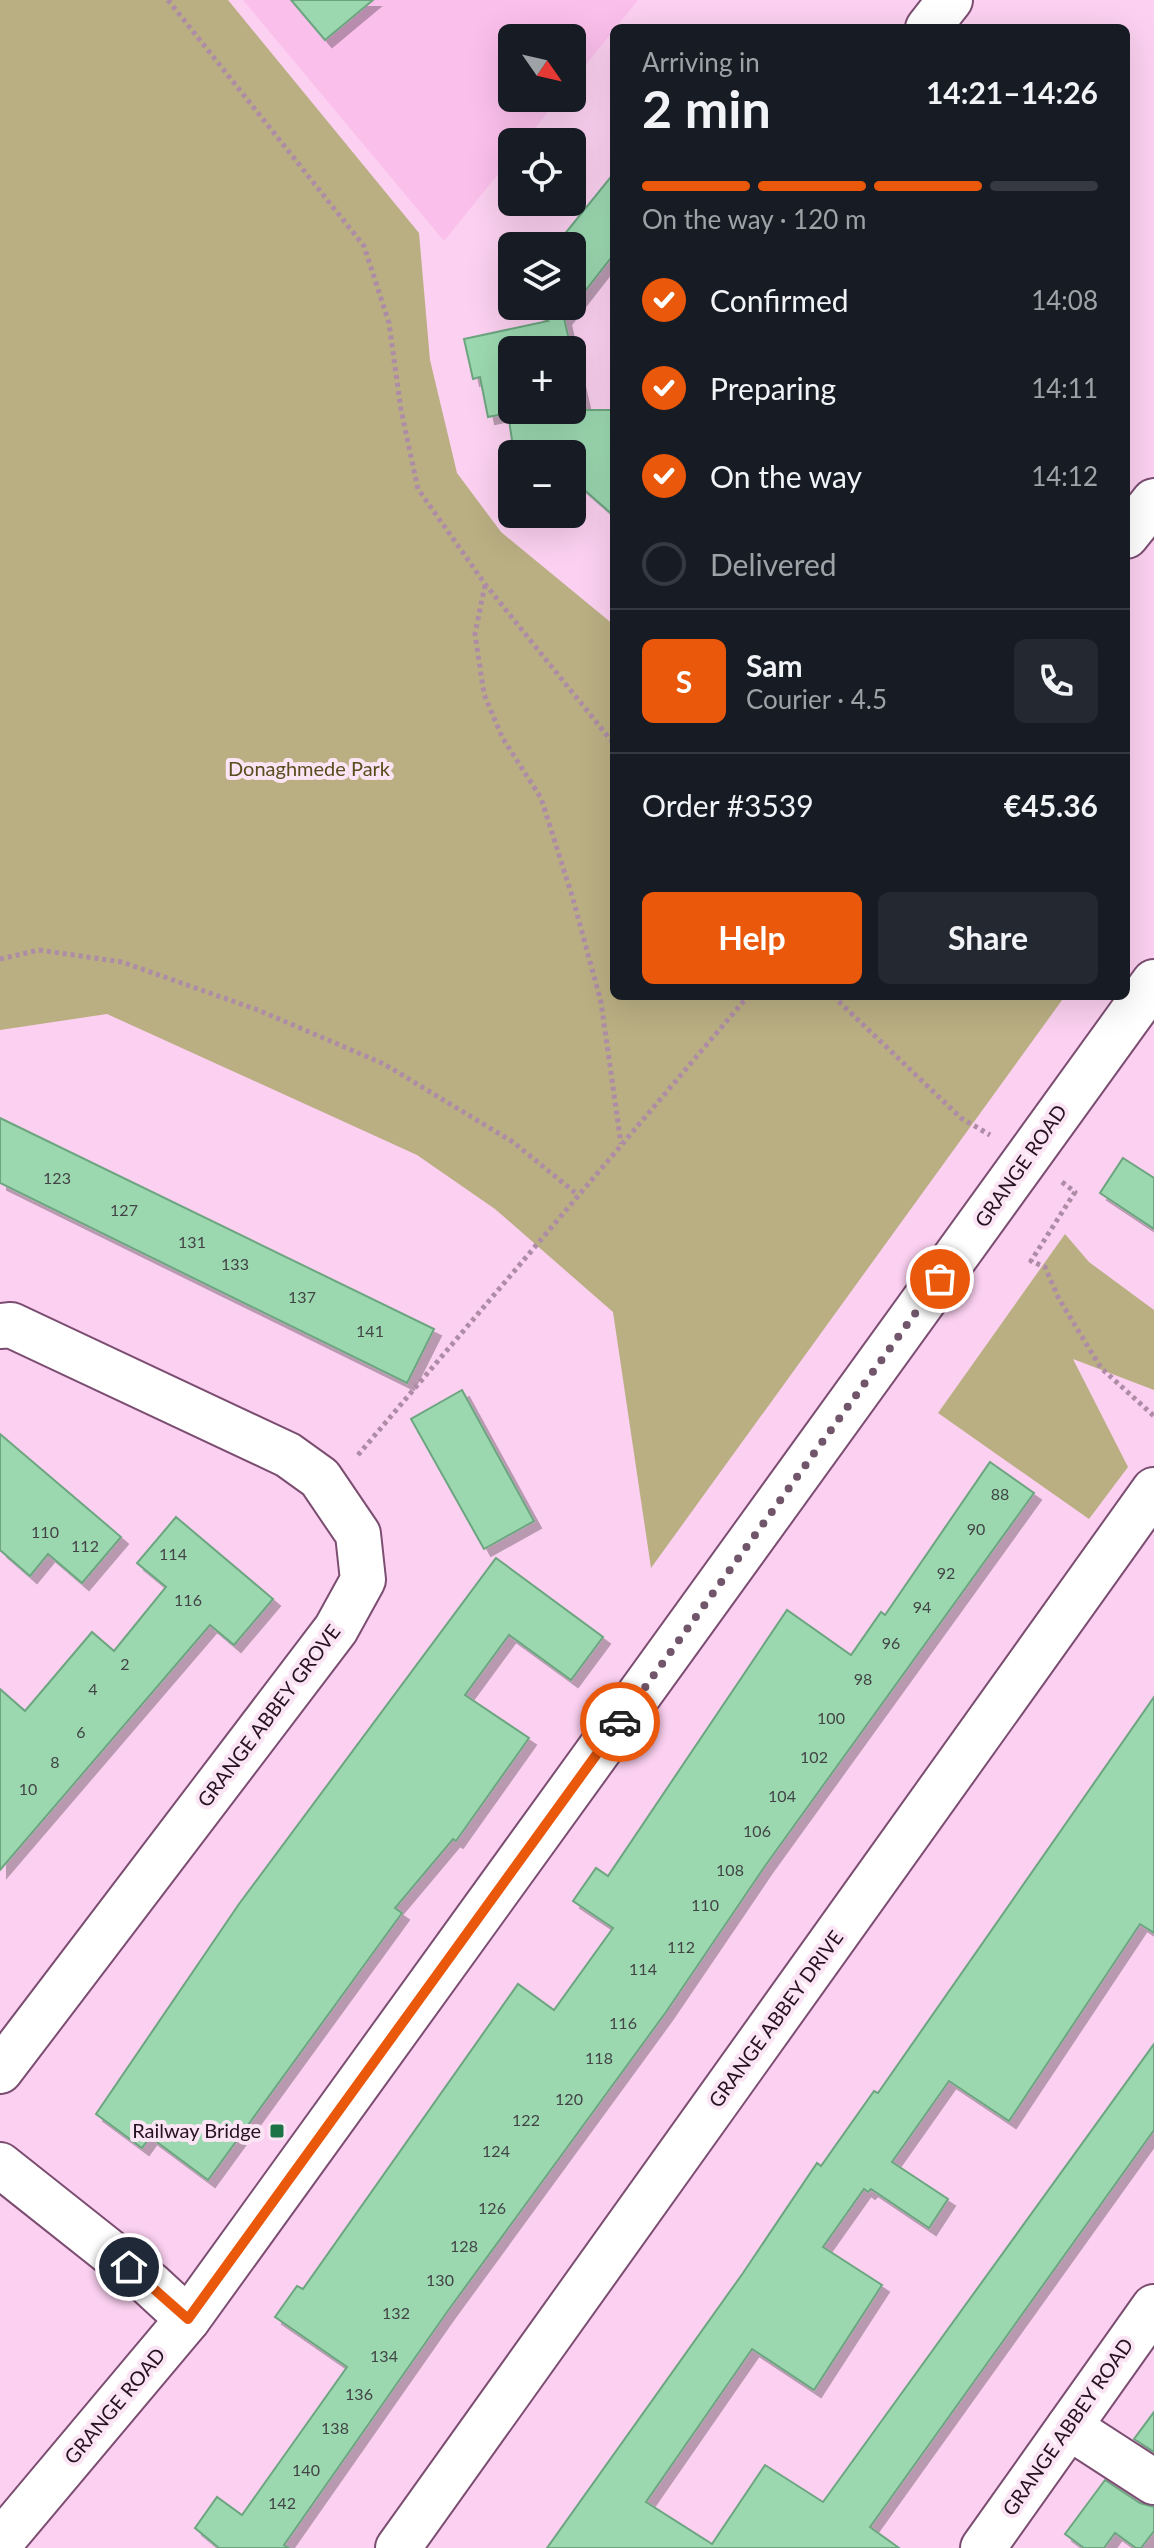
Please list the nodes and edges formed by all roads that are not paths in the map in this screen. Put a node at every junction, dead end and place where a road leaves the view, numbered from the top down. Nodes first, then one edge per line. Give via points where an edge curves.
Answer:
1 (950, 0) edge
2 (931, 24) edge
3 (1154, 501) edge
4 (1130, 531) edge
5 (1154, 982) edge
6 (0, 1326) edge
7 (1154, 1490) edge
8 (0, 2071) edge
9 (0, 2165) edge
10 (1154, 2307) edge
11 (188, 2319) junction
12 (1069, 2427) junction
13 (1154, 2482) edge
14 (0, 2543) edge
15 (398, 2548) edge
16 (983, 2548) edge

1 - 2 street
3 - 4 street
5 - 11 street, GRANGE ROAD
6 - 8 street, GRANGE ABBEY GROVE via 11,1325 274,1448 320,1478 358,1534 363,1580 336,1629
7 - 15 street, GRANGE ABBEY DRIVE
9 - 11 street
10 - 12 street, GRANGE ABBEY ROAD
11 - 14 street, GRANGE ROAD
12 - 13 street
12 - 16 street, GRANGE ABBEY ROAD

